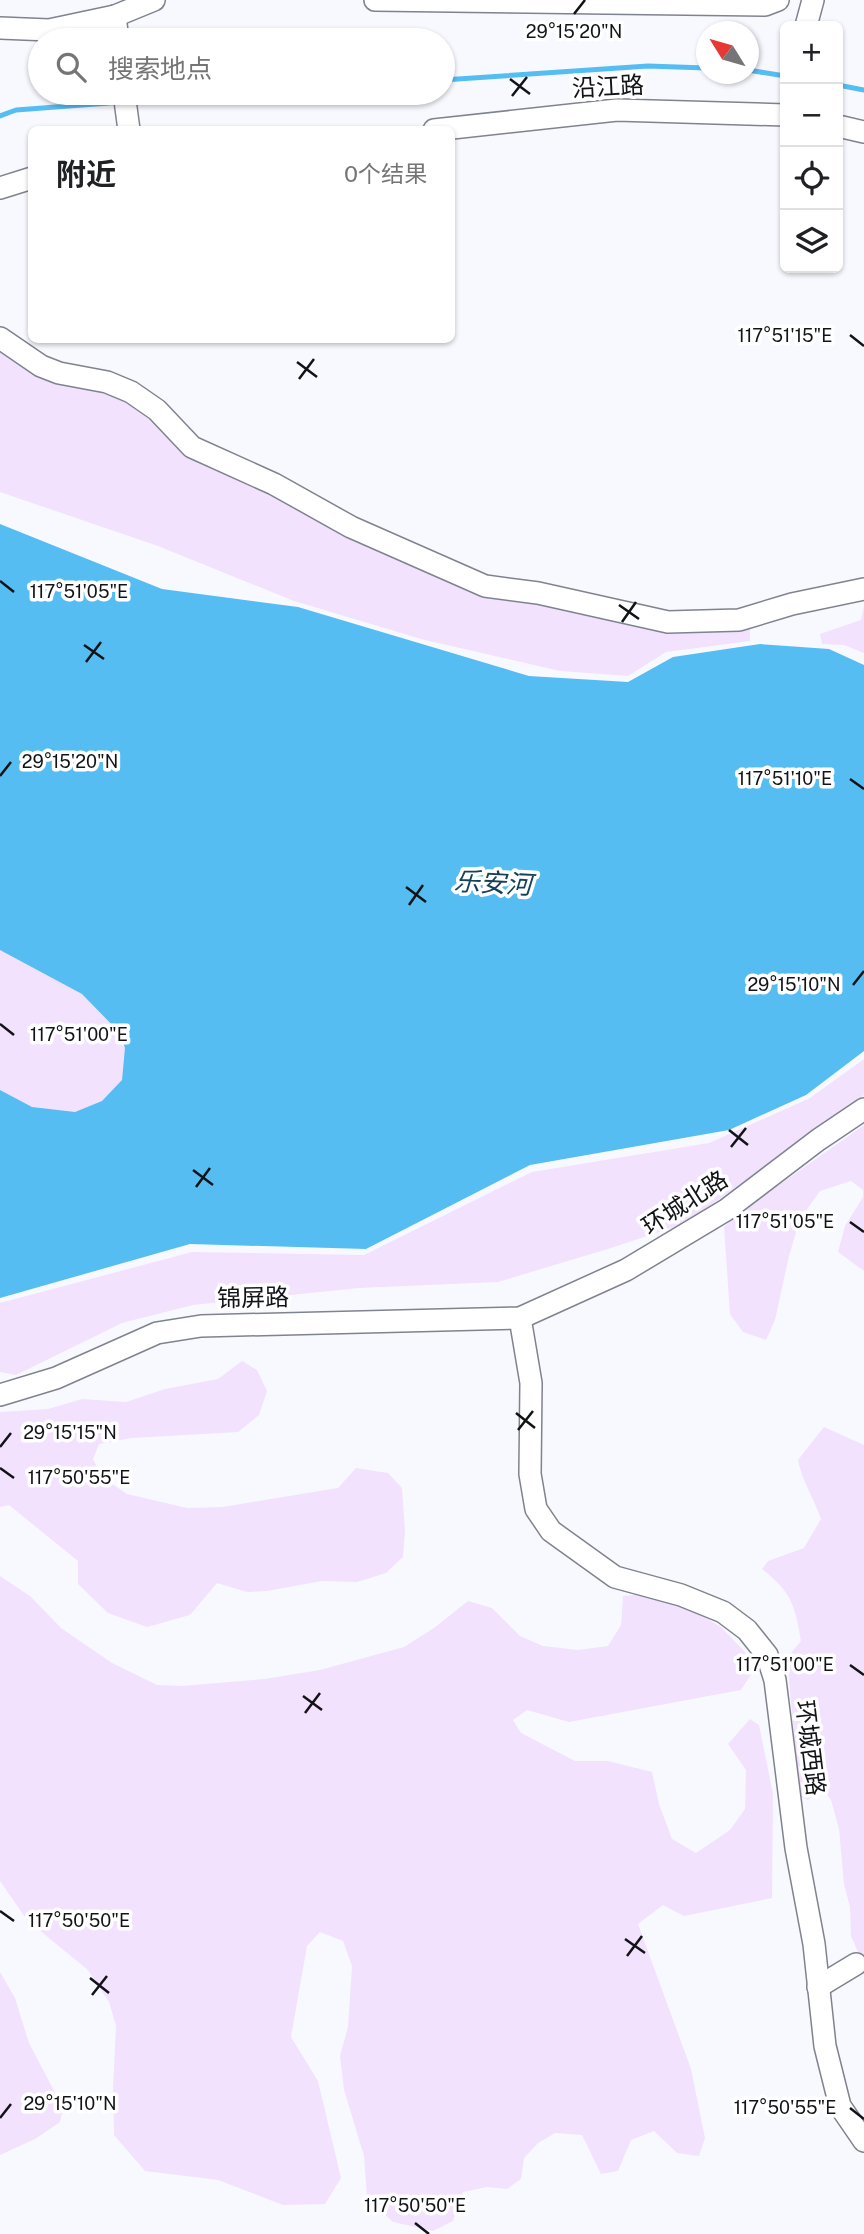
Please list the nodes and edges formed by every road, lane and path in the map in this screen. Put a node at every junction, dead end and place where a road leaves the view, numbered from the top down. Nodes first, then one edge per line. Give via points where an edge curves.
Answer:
1 (154, 0) edge
2 (375, 0) edge
3 (778, 0) edge
4 (813, 0) edge
5 (441, 1) edge
6 (114, 16) junction
7 (807, 21) edge
8 (0, 28) edge
9 (58, 28) edge
10 (116, 28) edge
11 (28, 29) edge
12 (126, 105) edge
13 (780, 115) edge
14 (128, 126) edge
15 (843, 127) edge
16 (455, 128) edge
17 (864, 132) edge
18 (28, 179) edge
19 (0, 188) edge
20 (0, 338) edge
21 (864, 589) edge
22 (864, 1109) edge
23 (520, 1318) junction
24 (0, 1395) edge
25 (856, 1964) dead end
26 (818, 1987) junction
27 (864, 2141) edge

1 - 6 street
2 - 5 street
3 - 5 street via 765,5
4 - 7 street
6 - 9 street
6 - 10 street
8 - 11 street
12 - 14 street
13 - 16 street, 沿江路 via 617,110
15 - 17 street
18 - 19 street
20 - 21 street via 41,366 131,392 157,410 192,447 274,484 351,527 485,586 668,622 739,620
22 - 23 street, 环城北路 via 726,1210 626,1270
23 - 24 street, 锦屏路 via 201,1326 157,1333 56,1378
23 - 26 street, 环城西路 via 531,1383 530,1474 537,1509 551,1531 615,1577 723,1612 747,1630 767,1655 775,1680
25 - 26 street
26 - 27 street, 环城西路 via 825,2046 840,2106

